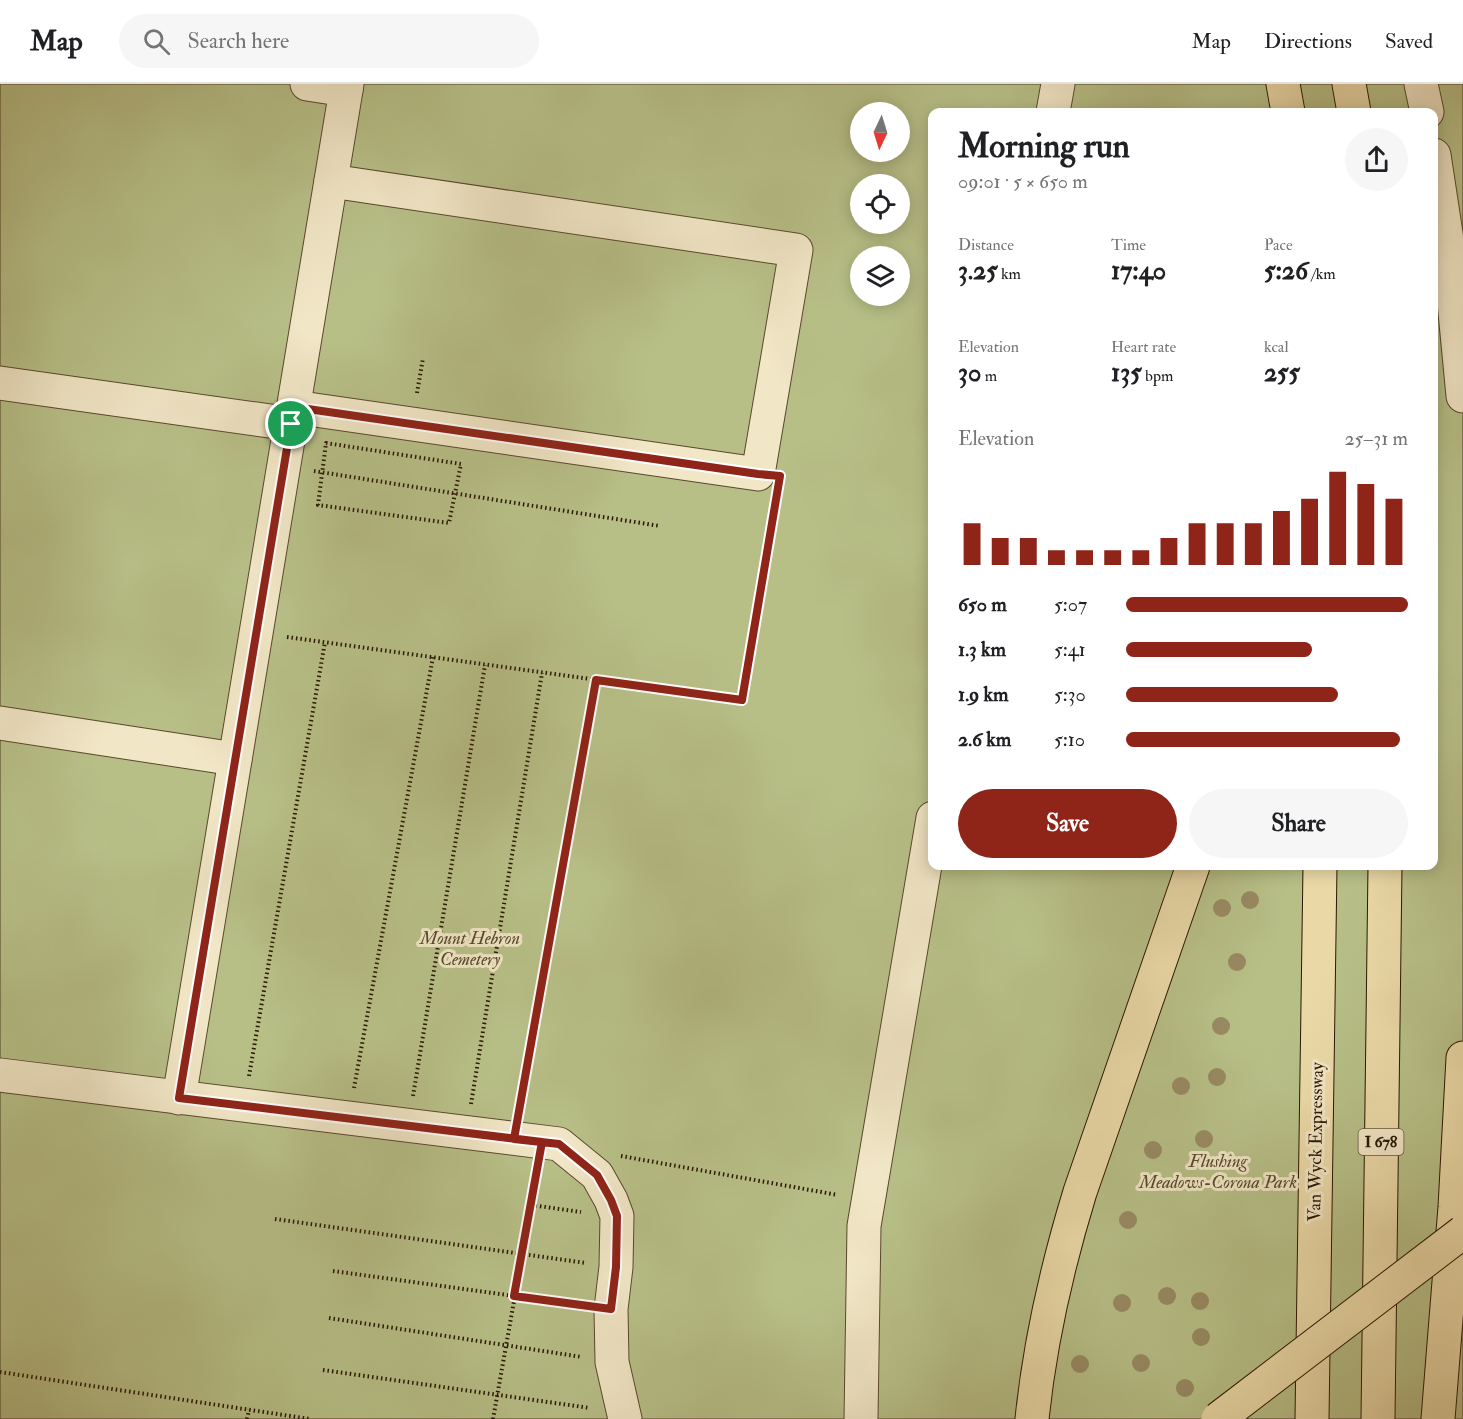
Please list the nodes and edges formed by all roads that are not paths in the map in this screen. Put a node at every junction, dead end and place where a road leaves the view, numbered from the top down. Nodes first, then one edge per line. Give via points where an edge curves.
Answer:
1 (307, 84) edge
2 (1058, 84) edge
3 (1283, 84) edge
4 (1349, 84) edge
5 (1421, 84) edge
6 (347, 87) edge
7 (1054, 108) edge
8 (1286, 108) edge
9 (1353, 108) edge
10 (1426, 108) edge
11 (331, 181) junction
12 (1438, 181) edge
13 (0, 383) edge
14 (1463, 396) edge
15 (292, 416) junction
16 (0, 723) edge
17 (235, 759) junction
18 (928, 847) edge
19 (1192, 870) edge
20 (1320, 870) edge
21 (1385, 870) edge
22 (1463, 1058) edge
23 (0, 1075) edge
24 (179, 1098) junction
25 (1463, 1232) edge
26 (624, 1416) edge
27 (861, 1419) edge
28 (1032, 1419) edge
29 (1218, 1419) edge
30 (1312, 1419) edge
31 (1378, 1419) edge
32 (1438, 1419) edge

1 - 6 street
2 - 7 street
3 - 8 highway
4 - 9 highway
5 - 10 street
6 - 11 street
11 - 15 street
11 - 15 street via 796,250 758,474
12 - 14 street
13 - 15 street
15 - 17 street
16 - 17 street
17 - 24 street
18 - 27 street via 864,1226
19 - 28 highway via 1065,1239 1043,1337
20 - 30 highway, Van Wyck Expressway
21 - 31 highway, I 678
22 - 32 highway
23 - 24 street
24 - 26 street via 559,1144 597,1175 617,1216 612,1362
25 - 29 highway, bridge

